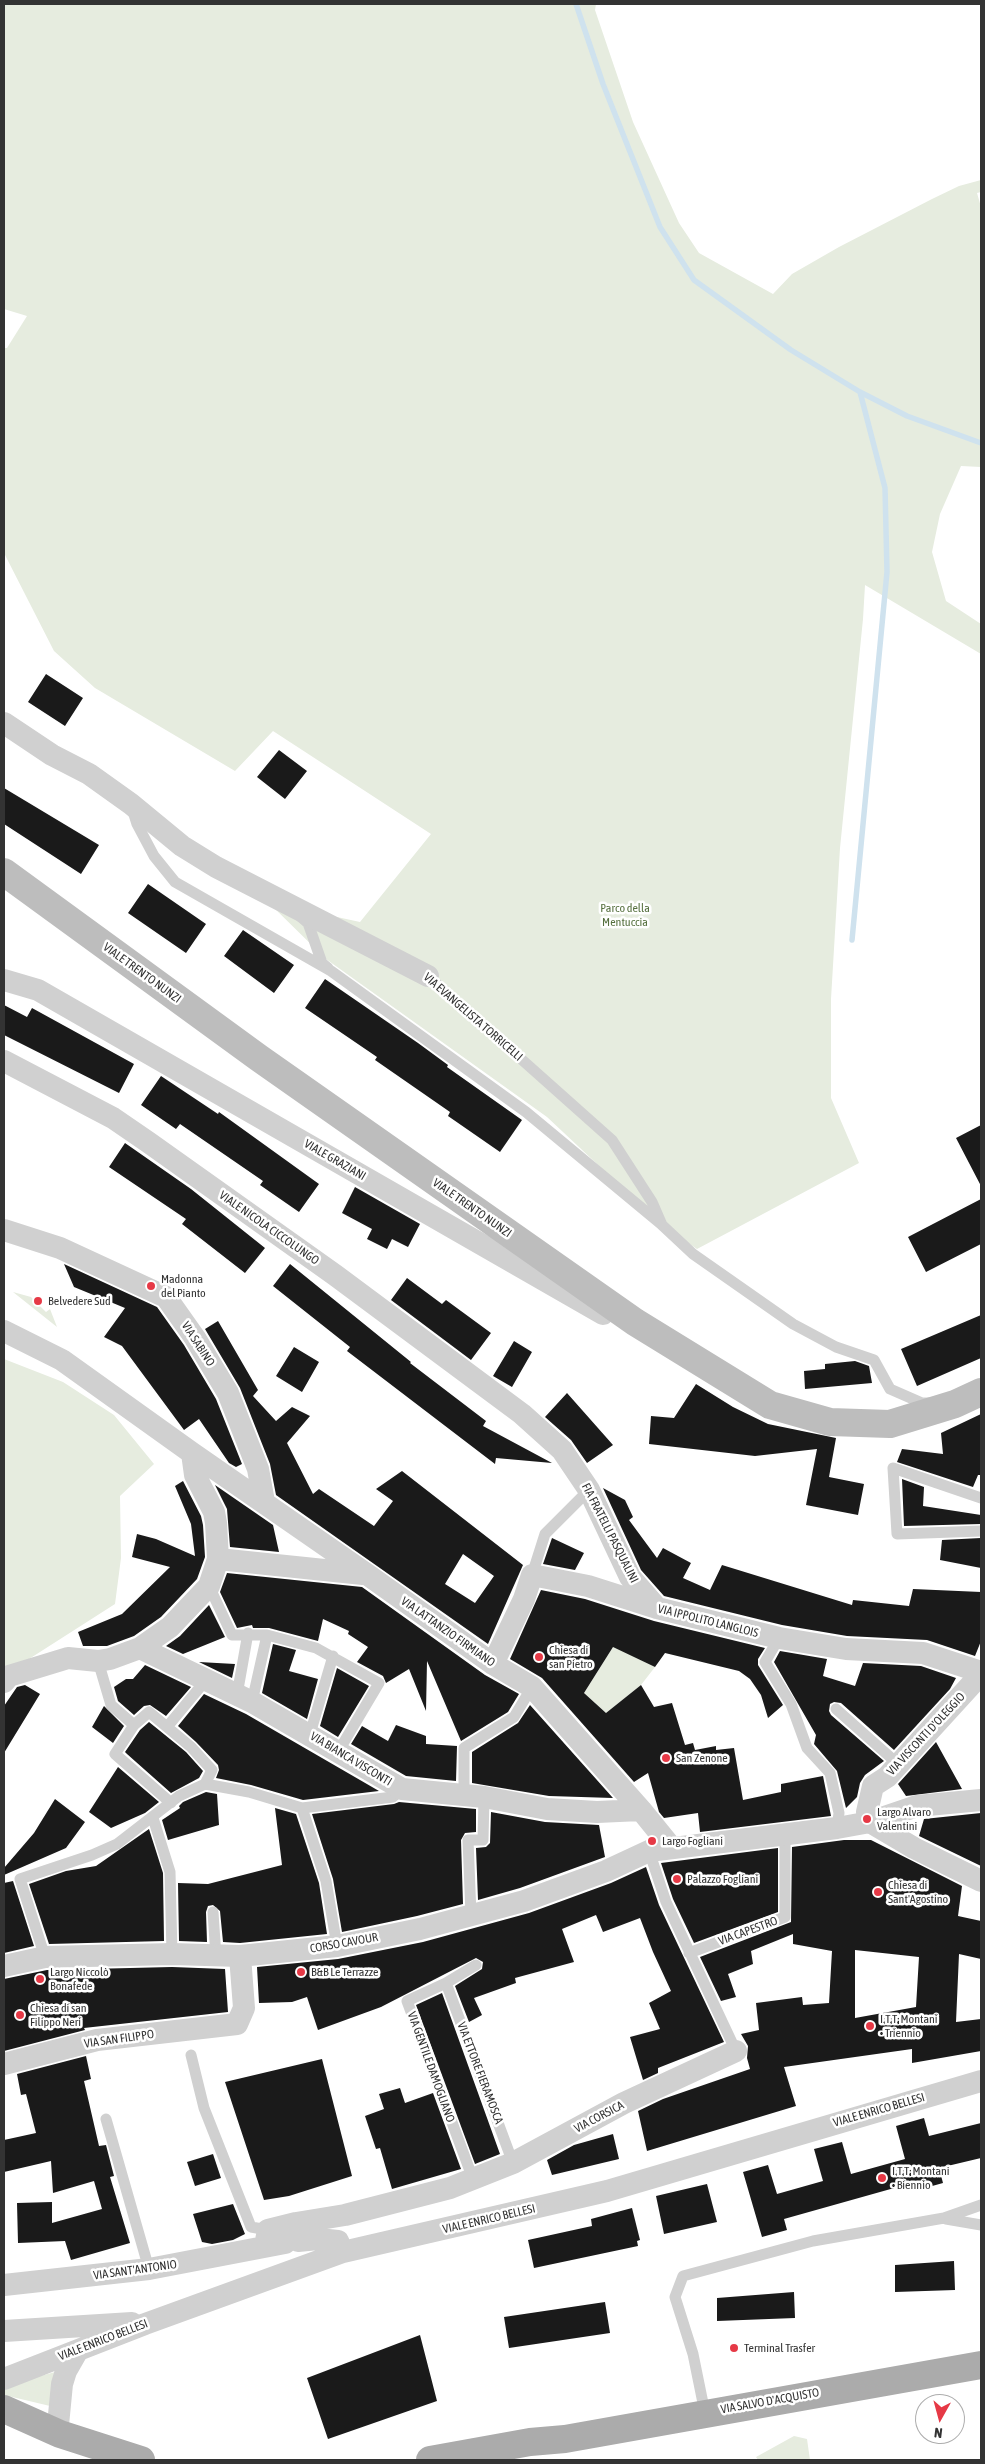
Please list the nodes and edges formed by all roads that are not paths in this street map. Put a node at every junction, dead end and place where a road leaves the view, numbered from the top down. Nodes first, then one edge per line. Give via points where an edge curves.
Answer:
1 (4, 723) edge
2 (131, 804) junction
3 (4, 872) edge
4 (265, 892) junction
5 (331, 971) junction
6 (428, 976) joint
7 (4, 980) edge
8 (4, 1061) edge
9 (662, 1225) junction
10 (4, 1230) edge
11 (635, 1322) junction
12 (4, 1331) edge
13 (981, 1392) edge
14 (955, 1404) junction
15 (522, 1414) joint
16 (192, 1454) junction
17 (589, 1490) junction
18 (981, 1498) edge
19 (264, 1502) junction
20 (981, 1531) edge
21 (218, 1559) junction
22 (368, 1574) junction
23 (532, 1575) junction
24 (209, 1586) junction
25 (657, 1608) junction
26 (248, 1633) junction
27 (267, 1636) junction
28 (779, 1638) junction
29 (140, 1648) junction
30 (333, 1656) junction
31 (98, 1661) junction
32 (493, 1664) junction
33 (981, 1673) edge
34 (206, 1680) junction
35 (4, 1682) edge
36 (532, 1687) junction
37 (244, 1699) junction
38 (836, 1709) dead end
39 (134, 1725) junction
40 (167, 1727) junction
41 (310, 1734) junction
42 (338, 1752) junction
43 (898, 1764) junction
44 (204, 1784) junction
45 (402, 1789) junction
46 (474, 1796) junction
47 (981, 1800) edge
48 (171, 1803) junction
49 (302, 1808) junction
50 (641, 1810) junction
51 (153, 1818) junction
52 (870, 1822) junction
53 (837, 1828) junction
54 (786, 1834) junction
55 (671, 1847) junction
56 (648, 1852) junction
57 (981, 1881) edge
58 (213, 1912) dead end
59 (471, 1915) junction
60 (337, 1946) junction
61 (689, 1953) junction
62 (172, 1954) junction
63 (45, 1956) junction
64 (240, 1956) junction
65 (216, 1957) junction
66 (476, 1965) dead end
67 (4, 1966) edge
68 (446, 1983) junction
69 (736, 2050) joint
70 (191, 2055) dead end
71 (4, 2064) edge
72 (981, 2081) edge
73 (106, 2119) dead end
74 (513, 2163) junction
75 (472, 2179) junction
76 (981, 2205) edge
77 (944, 2218) junction
78 (981, 2225) edge
79 (279, 2240) junction
80 (343, 2252) junction
81 (149, 2269) junction
82 (4, 2285) edge
83 (145, 2324) junction
84 (4, 2331) edge
85 (78, 2350) junction
86 (979, 2364) edge
87 (4, 2379) edge
88 (4, 2408) edge
89 (705, 2413) junction
90 (58, 2425) junction
91 (565, 2439) junction
92 (497, 2455) edge
93 (132, 2457) edge
94 (430, 2460) edge
95 (541, 2460) edge

1 - 2 street, VIA EVANGELISTA TORRICELLI via 52,755 89,774
2 - 4 street, VIA EVANGELISTA TORRICELLI via 182,846
2 - 5 lane, VIA EVANGELISTA TORRICELLI via 137,824 154,856 175,882
3 - 11 main road, VIALE TRENTO NUNZI via 259,1058
4 - 5 lane via 292,908 308,923 322,962
4 - 6 street, VIA EVANGELISTA TORRICELLI
5 - 9 lane, VIA EVANGELISTA TORRICELLI via 526,1112
6 - 9 lane, VIA EVANGELISTA TORRICELLI via 612,1140 652,1202
7 - 11 street, VIALE GRAZIANI via 38,990 614,1320
8 - 15 street, VIALE NICOLA CICCOLUNGO via 113,1118 335,1274
9 - 14 lane, VIA EVANGELISTA TORRICELLI via 693,1254 793,1324 836,1348 874,1360 890,1389 922,1403
10 - 19 street, VIA SABINO via 60,1248 166,1297 228,1393 258,1469
11 - 14 main road, VIALE TRENTO NUNZI via 770,1405 830,1422 890,1424
12 - 16 street, VIA LATTANZIO FIRMIANO via 62,1360
13 - 14 main road, VIALE TRENTO NUNZI
15 - 17 street, FIA FRATELLI PASQUALINI via 562,1450
16 - 19 street, VIA LATTANZIO FIRMIANO
16 - 21 street via 195,1475 214,1512
17 - 23 lane via 545,1534
17 - 25 street, FIA FRATELLI PASQUALINI via 630,1577
18 - 20 lane via 893,1468 897,1534
19 - 22 street, VIA LATTANZIO FIRMIANO
21 - 22 street
21 - 24 street
22 - 32 street, VIA LATTANZIO FIRMIANO
23 - 25 street, VIA IPPOLITO LANGLOIS via 588,1586
23 - 32 street via 524,1600
24 - 26 lane via 232,1635
24 - 29 street via 170,1627
25 - 28 street, VIA IPPOLITO LANGLOIS
26 - 27 lane
26 - 37 lane
27 - 30 lane via 316,1648
27 - 37 lane
28 - 33 street, VIA IPPOLITO LANGLOIS via 846,1649 924,1653
28 - 53 lane via 765,1662 792,1704 808,1748 830,1773 839,1813
29 - 31 street
29 - 34 street, VIA BIANCA VISCONTI
30 - 41 lane
30 - 42 lane via 379,1683
31 - 35 street via 68,1658 10,1676
31 - 39 lane via 111,1705
32 - 36 street, VIA LATTANZIO FIRMIANO
33 - 43 street, VIA VISCONTI D'OLEGGIO
34 - 37 street, VIA BIANCA VISCONTI
34 - 40 lane
36 - 46 lane via 514,1717 464,1748
36 - 50 street, VIA LATTANZIO FIRMIANO
37 - 41 street, VIA BIANCA VISCONTI
38 - 43 lane
39 - 40 lane via 149,1712
39 - 48 lane via 115,1754
40 - 44 lane via 192,1747 212,1770
41 - 42 street, VIA BIANCA VISCONTI
42 - 45 street, VIA BIANCA VISCONTI
43 - 52 street, VIA VISCONTI D'OLEGGIO via 873,1786 868,1812
44 - 48 lane
44 - 49 lane via 249,1792
45 - 46 street, VIA BIANCA VISCONTI
45 - 49 lane via 393,1797
46 - 50 street, VIA BIANCA VISCONTI via 547,1809
46 - 59 lane via 483,1840 468,1840
47 - 52 street, CORSO CAVOUR via 916,1806
48 - 51 lane
49 - 60 lane via 326,1881
50 - 55 street, VIA LATTANZIO FIRMIANO
51 - 62 lane via 170,1872
51 - 63 lane via 117,1844 92,1856 20,1879
52 - 53 street, CORSO CAVOUR
52 - 57 street
53 - 54 street, CORSO CAVOUR
54 - 55 street, CORSO CAVOUR
54 - 61 lane, VIA CAPESTRO via 785,1917
55 - 56 street, CORSO CAVOUR
56 - 59 street, CORSO CAVOUR via 533,1898
56 - 61 lane, VIA CORSICA
58 - 65 lane
59 - 60 street, CORSO CAVOUR
60 - 64 street, CORSO CAVOUR
61 - 69 lane, VIA CORSICA
62 - 63 street, CORSO CAVOUR
62 - 65 street, CORSO CAVOUR
63 - 67 street, CORSO CAVOUR
64 - 65 street, CORSO CAVOUR
64 - 71 street, VIA SAN FILIPPO via 244,2008 237,2024 98,2040
66 - 68 lane, VIA GENTILE DAMOGLIANO
68 - 74 lane, VIA ETTORE FIERAMOSCA
68 - 75 lane, VIA GENTILE DAMOGLIANO via 407,2000
69 - 74 street, VIA CORSICA via 624,2103
70 - 79 lane via 204,2108 251,2227
72 - 80 street, VIALE ENRICO BELLESI via 607,2190
73 - 81 lane
74 - 75 street, VIA CORSICA
75 - 79 street, VIA CORSICA
76 - 77 lane
77 - 78 lane
77 - 89 lane via 814,2241 683,2276 675,2297 693,2354
79 - 80 street via 338,2241
79 - 81 street, VIA SANT'ANTONIO
80 - 83 street, VIALE ENRICO BELLESI
81 - 82 street, VIA SANT'ANTONIO
83 - 84 street via 117,2322
83 - 85 street, VIALE ENRICO BELLESI
85 - 87 street, VIALE ENRICO BELLESI
85 - 90 street via 62,2384
86 - 89 main road, VIA SALVO D'ACQUISTO
88 - 90 main road
88 - 93 main road via 60,2434
89 - 91 main road, VIA SALVO D'ACQUISTO
90 - 93 main road
91 - 92 main road, VIA SALVO D'ACQUISTO
91 - 95 main road
92 - 94 main road, VIA SALVO D'ACQUISTO

